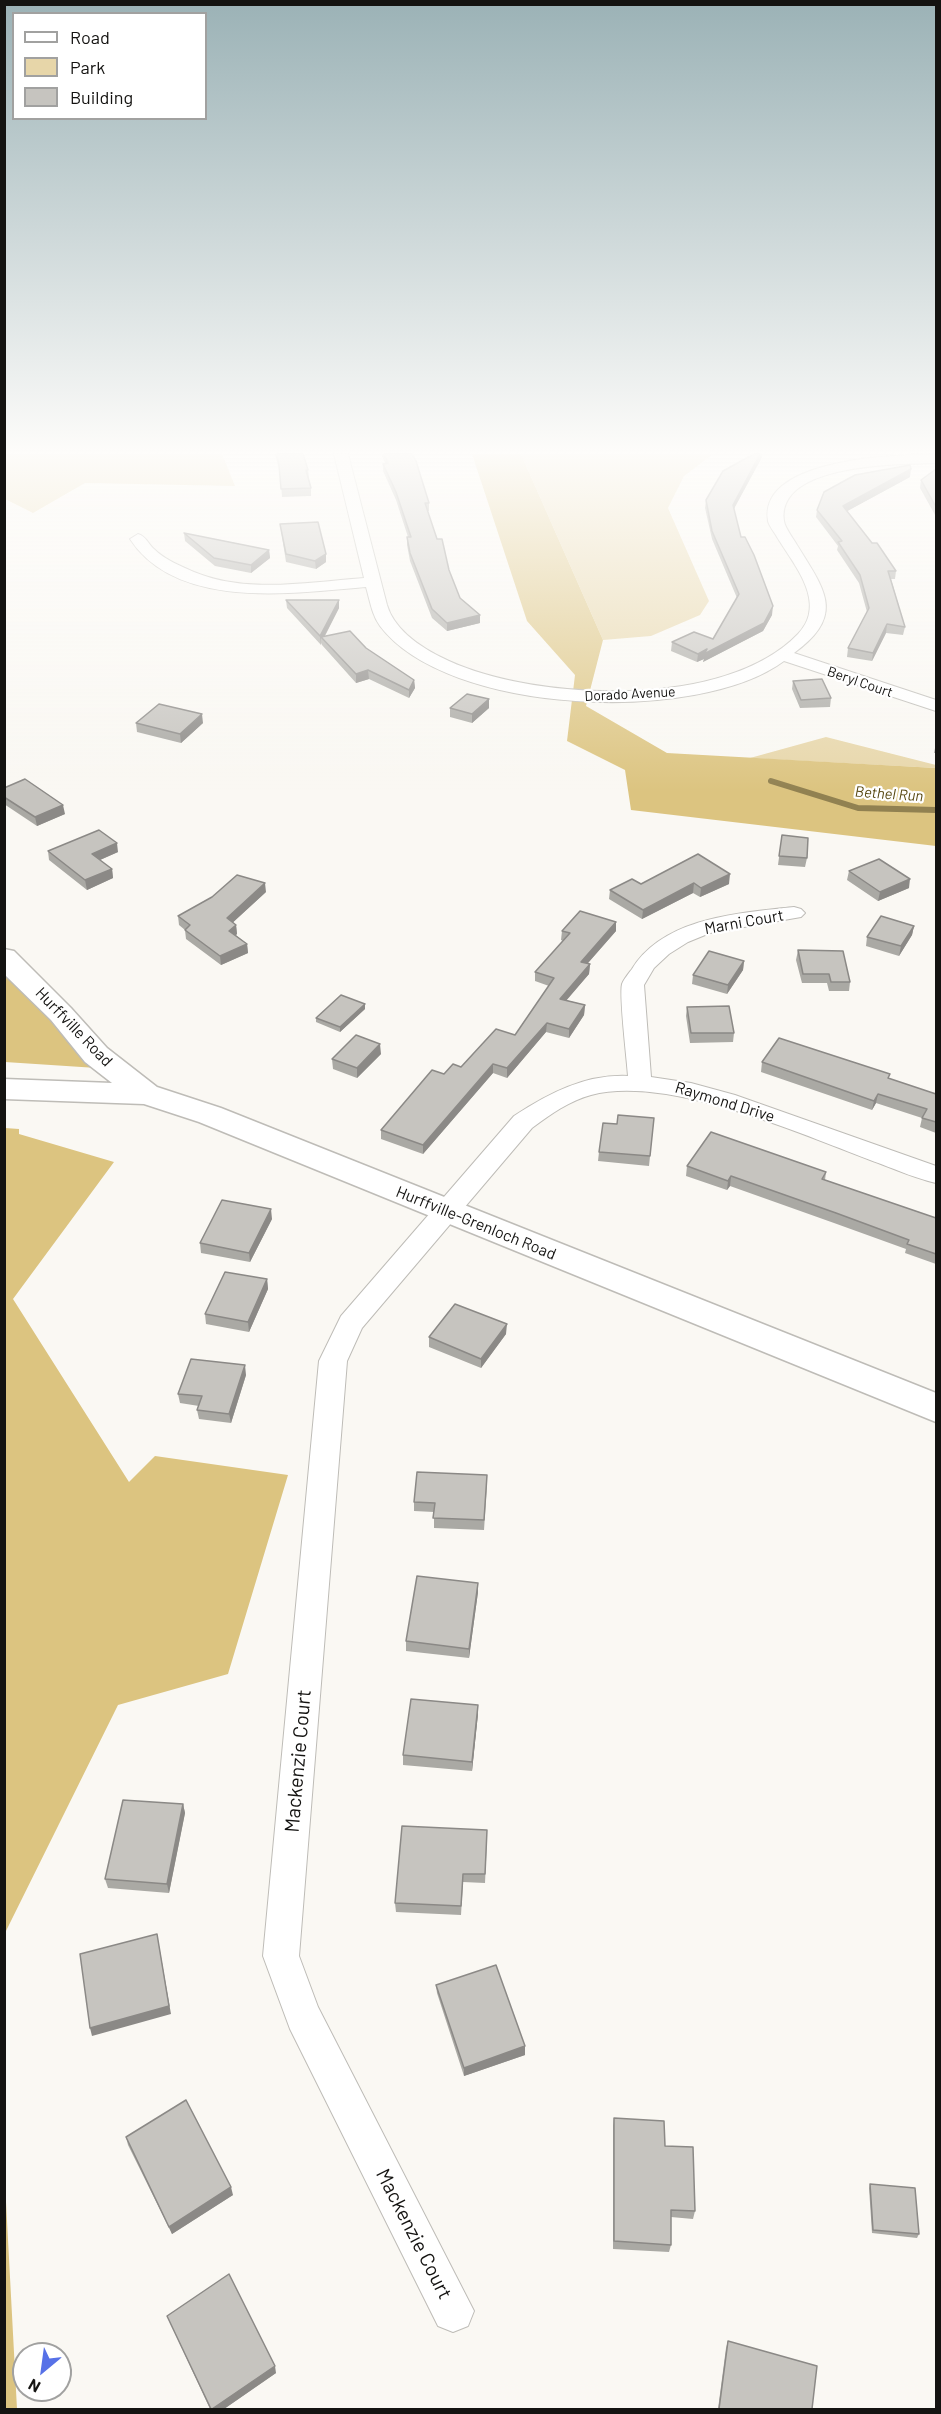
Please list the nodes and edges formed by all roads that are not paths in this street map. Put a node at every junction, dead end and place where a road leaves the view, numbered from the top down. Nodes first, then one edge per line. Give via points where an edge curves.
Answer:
1 (169, 567) edge
2 (369, 567) edge
3 (803, 567) edge
4 (373, 582) junction
5 (785, 656) junction
6 (936, 706) edge
7 (794, 913) dead end
8 (4, 957) edge
9 (640, 1082) junction
10 (4, 1089) edge
11 (146, 1095) junction
12 (936, 1175) edge
13 (447, 1211) junction
14 (936, 1408) edge
15 (453, 2311) dead end

1 - 4 street via 228,587
2 - 4 street, Dorado Avenue
3 - 5 street, Dorado Avenue via 816,589 817,617
4 - 5 street, Dorado Avenue via 387,624 414,651 468,676 521,689 587,697 664,694 740,677
5 - 6 street, Beryl Court
7 - 9 street, Marni Court via 696,930 653,957 633,985
8 - 11 main road, Hurffville Road via 96,1055
9 - 12 street, Raymond Drive via 711,1095
9 - 13 street, Raymond Drive via 589,1089 539,1108 507,1139
10 - 11 main road, Hurffville-Grenloch Road
11 - 13 main road, Hurffville-Grenloch Road via 210,1115
13 - 14 main road, Hurffville-Grenloch Road
13 - 15 street, Mackenzie Court via 351,1323 333,1361 281,1956 303,2016

